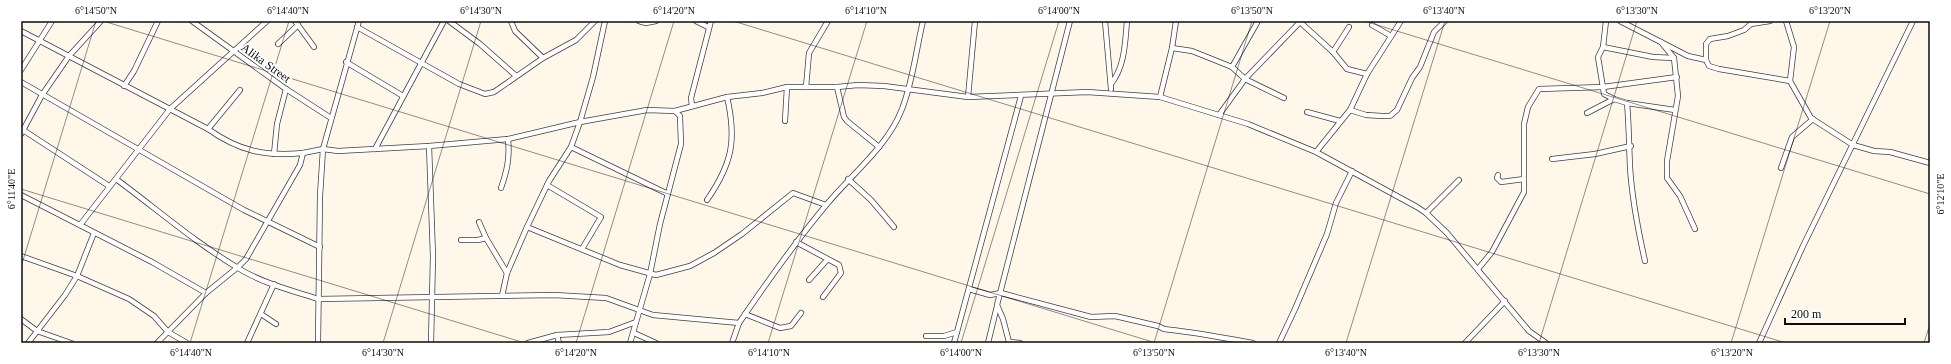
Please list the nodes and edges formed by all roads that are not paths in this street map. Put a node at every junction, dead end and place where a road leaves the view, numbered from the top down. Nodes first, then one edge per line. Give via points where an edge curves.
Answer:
1 (52, 21) edge
2 (101, 21) edge
3 (158, 21) edge
4 (192, 21) edge
5 (267, 21) edge
6 (359, 21) edge
7 (444, 21) edge
8 (449, 21) edge
9 (511, 21) edge
10 (605, 21) edge
11 (639, 21) edge
12 (656, 21) edge
13 (696, 21) edge
14 (711, 21) edge
15 (828, 21) edge
16 (923, 21) edge
17 (975, 21) edge
18 (1070, 21) edge
19 (1105, 21) edge
20 (1127, 21) edge
21 (1176, 21) edge
22 (1258, 21) edge
23 (1300, 21) edge
24 (1401, 21) edge
25 (1445, 21) edge
26 (1606, 21) edge
27 (1620, 21) edge
28 (1770, 21) edge
29 (1786, 21) edge
30 (1913, 21) edge
31 (592, 22) edge
32 (297, 23) edge
33 (1372, 25) dead end
34 (357, 27) junction
35 (708, 27) junction
36 (1349, 27) dead end
37 (21, 31) edge
38 (1391, 36) junction
39 (40, 41) junction
40 (1661, 41) junction
41 (278, 44) dead end
42 (314, 47) dead end
43 (1603, 47) junction
44 (1172, 48) junction
45 (233, 51) junction
46 (1333, 52) junction
47 (69, 56) junction
48 (542, 58) junction
49 (1674, 58) junction
50 (1706, 60) junction
51 (346, 62) junction
52 (421, 63) junction
53 (1232, 67) junction
54 (21, 70) edge
55 (1367, 74) junction
56 (515, 75) junction
57 (1676, 77) junction
58 (1245, 79) junction
59 (21, 82) edge
60 (1790, 82) junction
61 (124, 86) junction
62 (787, 87) junction
63 (806, 87) junction
64 (837, 87) junction
65 (1111, 87) junction
66 (1603, 87) junction
67 (240, 90) dead end
68 (286, 90) junction
69 (907, 90) junction
70 (1100, 92) junction
71 (1052, 93) junction
72 (1119, 93) junction
73 (42, 95) junction
74 (403, 96) junction
75 (1021, 96) junction
76 (727, 97) junction
77 (968, 97) junction
78 (1160, 97) junction
79 (1284, 98) dead end
80 (1614, 100) junction
81 (1627, 103) junction
82 (692, 106) junction
83 (170, 109) junction
84 (675, 110) junction
85 (1350, 110) junction
86 (1675, 110) junction
87 (1307, 112) dead end
88 (1587, 113) dead end
89 (1219, 115) junction
90 (331, 118) junction
91 (1813, 119) junction
92 (785, 121) dead end
93 (1340, 121) junction
94 (580, 122) junction
95 (208, 129) junction
96 (22, 132) edge
97 (508, 139) junction
98 (1853, 145) junction
99 (429, 146) junction
100 (1631, 146) junction
101 (571, 147) junction
102 (879, 147) junction
103 (375, 148) junction
104 (323, 149) junction
105 (139, 150) junction
106 (1316, 152) junction
107 (303, 153) junction
108 (274, 154) junction
109 (1552, 159) dead end
110 (1930, 163) edge
111 (1781, 168) dead end
112 (1352, 171) junction
113 (1498, 175) dead end
114 (116, 179) junction
115 (848, 179) junction
116 (1524, 179) junction
117 (1459, 180) dead end
118 (547, 185) junction
119 (109, 186) junction
120 (501, 188) dead end
121 (668, 194) junction
122 (21, 195) edge
123 (707, 200) dead end
124 (826, 205) junction
125 (1426, 213) junction
126 (268, 222) junction
127 (479, 222) dead end
128 (80, 225) junction
129 (527, 227) junction
130 (894, 227) dead end
131 (1695, 229) dead end
132 (94, 233) junction
133 (486, 238) junction
134 (461, 240) dead end
135 (796, 242) junction
136 (320, 247) junction
137 (582, 250) junction
138 (21, 256) edge
139 (827, 260) junction
140 (1645, 261) dead end
141 (238, 267) junction
142 (1478, 269) junction
143 (507, 273) junction
144 (650, 274) junction
145 (77, 276) junction
146 (809, 280) dead end
147 (274, 284) junction
148 (969, 289) junction
149 (206, 293) junction
150 (1000, 293) junction
151 (502, 296) junction
152 (823, 297) dead end
153 (431, 298) junction
154 (318, 299) junction
155 (1505, 301) junction
156 (997, 305) junction
157 (639, 310) junction
158 (801, 313) dead end
159 (260, 314) junction
160 (745, 314) junction
161 (21, 319) edge
162 (636, 322) junction
163 (739, 323) junction
164 (276, 324) dead end
165 (37, 331) junction
166 (168, 332) junction
167 (957, 332) junction
168 (634, 333) junction
169 (557, 335) junction
170 (926, 336) dead end
171 (28, 343) edge
172 (71, 343) edge
173 (157, 343) edge
174 (187, 343) edge
175 (247, 343) edge
176 (318, 343) edge
177 (431, 343) edge
178 (528, 343) edge
179 (559, 343) edge
180 (630, 343) edge
181 (656, 343) edge
182 (732, 343) edge
183 (954, 343) edge
184 (988, 343) edge
185 (1020, 343) edge
186 (1253, 343) edge
187 (1278, 343) edge
188 (1465, 343) edge
189 (1546, 343) edge
190 (1759, 343) edge

1 - 39 street
2 - 47 street
3 - 61 street
4 - 45 street, Alika Street
5 - 45 street
6 - 34 street
7 - 52 street
8 - 56 street
9 - 48 street via 515,31
10 - 94 street via 594,77
11 - 12 street
13 - 35 street
14 - 35 street
15 - 63 street via 809,53
16 - 69 street
17 - 77 street
18 - 71 street
19 - 65 street
20 - 65 street via 1124,56
21 - 44 street
22 - 53 street
23 - 46 street
23 - 58 street
24 - 38 street
25 - 85 street via 1434,32 1420,67 1397,110 1390,116 1382,116
26 - 43 street
27 - 40 street
28 - 50 street via 1751,24 1744,30 1728,36 1710,39 1706,44
29 - 60 street via 1794,47
30 - 98 street
31 - 48 street via 576,40
32 - 41 street
32 - 42 street
33 - 38 street
34 - 51 street
34 - 52 street
35 - 82 street via 691,98
36 - 46 street
37 - 39 street
38 - 55 street
39 - 47 street
39 - 54 street
40 - 49 street
40 - 50 street via 1688,56
43 - 49 street via 1653,57
43 - 66 street via 1598,58
44 - 53 street via 1183,49
44 - 78 street
45 - 68 street, Alika Street
45 - 83 street
46 - 55 street via 1347,68
47 - 61 street
47 - 73 street
48 - 56 street via 529,69
49 - 57 street
50 - 60 street via 1709,66 1719,69
51 - 74 street
51 - 90 street
52 - 56 street via 459,84 485,94 494,92
52 - 74 street
53 - 58 street
55 - 85 street
57 - 66 street
57 - 86 street via 1678,96
58 - 79 street
58 - 89 street
59 - 73 street
60 - 91 street
61 - 83 street
62 - 63 street
62 - 76 street
62 - 92 street
63 - 64 street
64 - 69 street via 858,85
64 - 102 street via 847,122
65 - 70 street
65 - 72 street
66 - 80 street via 1604,94
66 - 116 street via 1555,90 1542,88 1536,93 1528,107 1524,124
67 - 95 street
68 - 90 street, Alika Street
68 - 108 street via 277,124
69 - 77 street
69 - 102 street via 898,118
70 - 71 street
70 - 72 street
71 - 75 street
71 - 150 street
72 - 78 street
73 - 96 street
73 - 105 street
74 - 103 street
75 - 77 street
75 - 148 street
76 - 82 street
76 - 123 street via 733,139 730,156
78 - 89 street
80 - 81 street
80 - 88 street
81 - 86 street
81 - 100 street
82 - 84 street
83 - 95 street
83 - 105 street
84 - 94 street via 646,110
84 - 121 street via 680,116 681,144
85 - 93 street
86 - 131 street via 1667,178 1680,196
87 - 93 street
89 - 106 street
90 - 104 street
91 - 98 street
91 - 111 street via 1792,137
93 - 106 street
94 - 97 street
94 - 101 street
95 - 108 street via 225,141 252,152
96 - 119 street
97 - 99 street
97 - 120 street via 510,153
98 - 110 street
98 - 190 street
99 - 103 street
99 - 153 street via 433,256
100 - 109 street via 1595,154
100 - 140 street via 1630,167 1636,221
101 - 118 street
101 - 121 street
102 - 115 street
103 - 104 street
104 - 107 street
104 - 136 street
105 - 114 street
105 - 126 street
106 - 112 street
107 - 108 street
107 - 126 street via 300,165
112 - 125 street
112 - 187 street via 1336,203 1327,234 1295,309
113 - 116 street via 1497,178 1501,182
114 - 119 street
114 - 141 street
115 - 124 street
115 - 130 street via 871,200
116 - 142 street via 1524,192 1516,208 1492,252
117 - 125 street
118 - 129 street
118 - 137 street via 601,217
119 - 128 street
121 - 144 street
122 - 128 street
124 - 135 street
124 - 144 street via 793,193 714,253 690,266
125 - 142 street
126 - 136 street
126 - 141 street
127 - 133 street
128 - 132 street
129 - 137 street
129 - 143 street
132 - 145 street
132 - 149 street
133 - 134 street
133 - 143 street
135 - 139 street
135 - 160 street
136 - 154 street
137 - 144 street
138 - 145 street
139 - 146 street
139 - 152 street via 839,265 841,274
141 - 147 street
141 - 149 street
142 - 155 street
143 - 151 street
144 - 157 street
145 - 165 street
145 - 166 street via 128,299 154,316
147 - 154 street
147 - 159 street
148 - 150 street via 990,295
148 - 167 street
149 - 166 street
150 - 156 street
150 - 186 street via 1091,317 1115,316 1164,329 1209,334
151 - 153 street
151 - 157 street via 606,298
153 - 154 street
153 - 177 street
154 - 176 street
155 - 188 street
155 - 189 street via 1529,331
156 - 184 street
156 - 185 street via 1009,342
157 - 162 street
157 - 163 street via 653,315
158 - 160 street via 791,326 780,328
159 - 164 street
159 - 175 street
160 - 163 street
161 - 165 street
162 - 168 street
162 - 169 street via 609,332
163 - 182 street
165 - 171 street
165 - 172 street
166 - 173 street
166 - 174 street
167 - 170 street via 944,336
167 - 183 street
168 - 180 street
168 - 181 street
169 - 178 street
169 - 179 street

